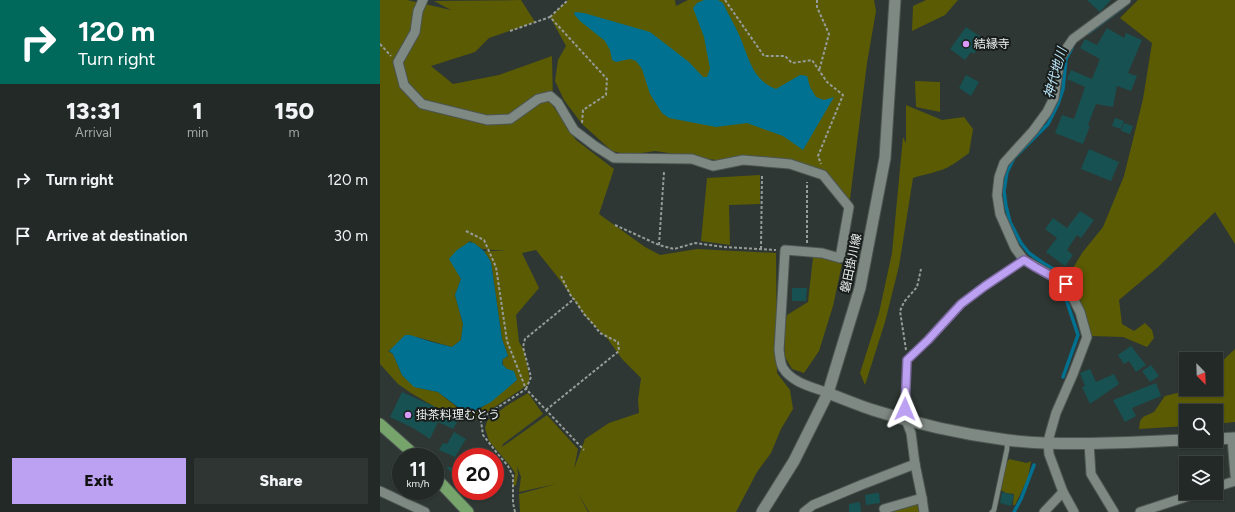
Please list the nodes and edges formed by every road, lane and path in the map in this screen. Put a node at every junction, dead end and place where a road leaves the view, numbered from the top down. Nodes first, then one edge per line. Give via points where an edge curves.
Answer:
1 (423, 0) edge
2 (568, 0) edge
3 (725, 0) edge
4 (817, 0) edge
5 (895, 0) edge
6 (1126, 0) edge
7 (550, 17) junction
8 (510, 31) dead end
9 (380, 44) edge
10 (398, 62) junction
11 (819, 71) junction
12 (582, 124) dead end
13 (664, 172) dead end
14 (762, 174) dead end
15 (823, 175) junction
16 (807, 182) dead end
17 (615, 225) dead end
18 (466, 231) dead end
19 (658, 245) junction
20 (761, 249) junction
21 (785, 250) junction
22 (806, 252) junction
23 (1024, 260) junction
24 (921, 269) dead end
25 (561, 276) dead end
26 (574, 299) junction
27 (907, 360) junction
28 (526, 389) junction
29 (828, 393) junction
30 (546, 410) junction
31 (906, 420) junction
32 (380, 424) edge
33 (1223, 438) edge
34 (1234, 438) edge
35 (1007, 440) junction
36 (1179, 440) edge
37 (1048, 442) junction
38 (1089, 443) junction
39 (407, 448) edge
40 (584, 450) dead end
41 (915, 464) junction
42 (1235, 475) edge
43 (1235, 481) edge
44 (1223, 485) edge
45 (444, 487) edge
46 (380, 491) edge
47 (1063, 492) junction
48 (922, 498) junction
49 (1179, 499) edge
50 (884, 509) dead end
51 (425, 512) edge
52 (468, 512) edge
53 (515, 512) edge
54 (762, 512) edge
55 (804, 512) edge
56 (924, 512) edge
57 (992, 512) edge
58 (1044, 512) edge
59 (1074, 512) edge
60 (1114, 512) edge
61 (1140, 512) edge

1 - 10 street via 418,11 415,32
2 - 7 path
3 - 11 path via 764,56 785,56 792,63 812,60
4 - 11 path via 817,7 829,34
5 - 29 main road, 磐田掛川線 via 885,158 860,288
6 - 23 street via 1072,39 1060,58 1054,98 1047,112 1004,163 999,177 1000,214 1015,248
7 - 8 path
7 - 12 path via 607,79 606,95 583,110
9 - 10 path
10 - 15 street via 404,85 422,104 487,120 510,119 538,99 550,96 558,103 574,130 614,158 692,159 713,166 743,160 790,164
11 - 15 path via 827,82 843,95 818,156
13 - 19 path
14 - 20 path
15 - 22 street via 849,207 840,258
16 - 22 path
17 - 19 path
18 - 28 path via 484,240 496,267 507,342
19 - 20 path via 674,249 695,243
20 - 21 path
21 - 22 street
21 - 29 street via 779,350 781,364 787,373 798,381
23 - 27 lane via 961,304
23 - 37 street via 1066,284 1080,312 1086,337 1056,413
24 - 27 path via 916,287 900,311
25 - 26 path
26 - 28 path via 525,339 522,347 531,377
26 - 30 path via 600,333 618,342 620,351
27 - 31 lane
28 - 30 path
28 - 53 path via 481,421 483,435 513,476
29 - 31 main road
29 - 54 main road, 磐田掛川線 via 794,461
30 - 40 path
31 - 35 main road
31 - 41 street via 911,433
32 - 39 main road
33 - 34 main road
34 - 42 street
35 - 37 main road
35 - 57 lane
36 - 38 main road
37 - 38 main road
37 - 47 street
38 - 60 street via 1091,474
41 - 48 street
41 - 55 street via 814,505
43 - 44 street
45 - 52 main road
46 - 51 street
47 - 58 street
47 - 59 street
48 - 50 street
48 - 56 street
49 - 61 street

